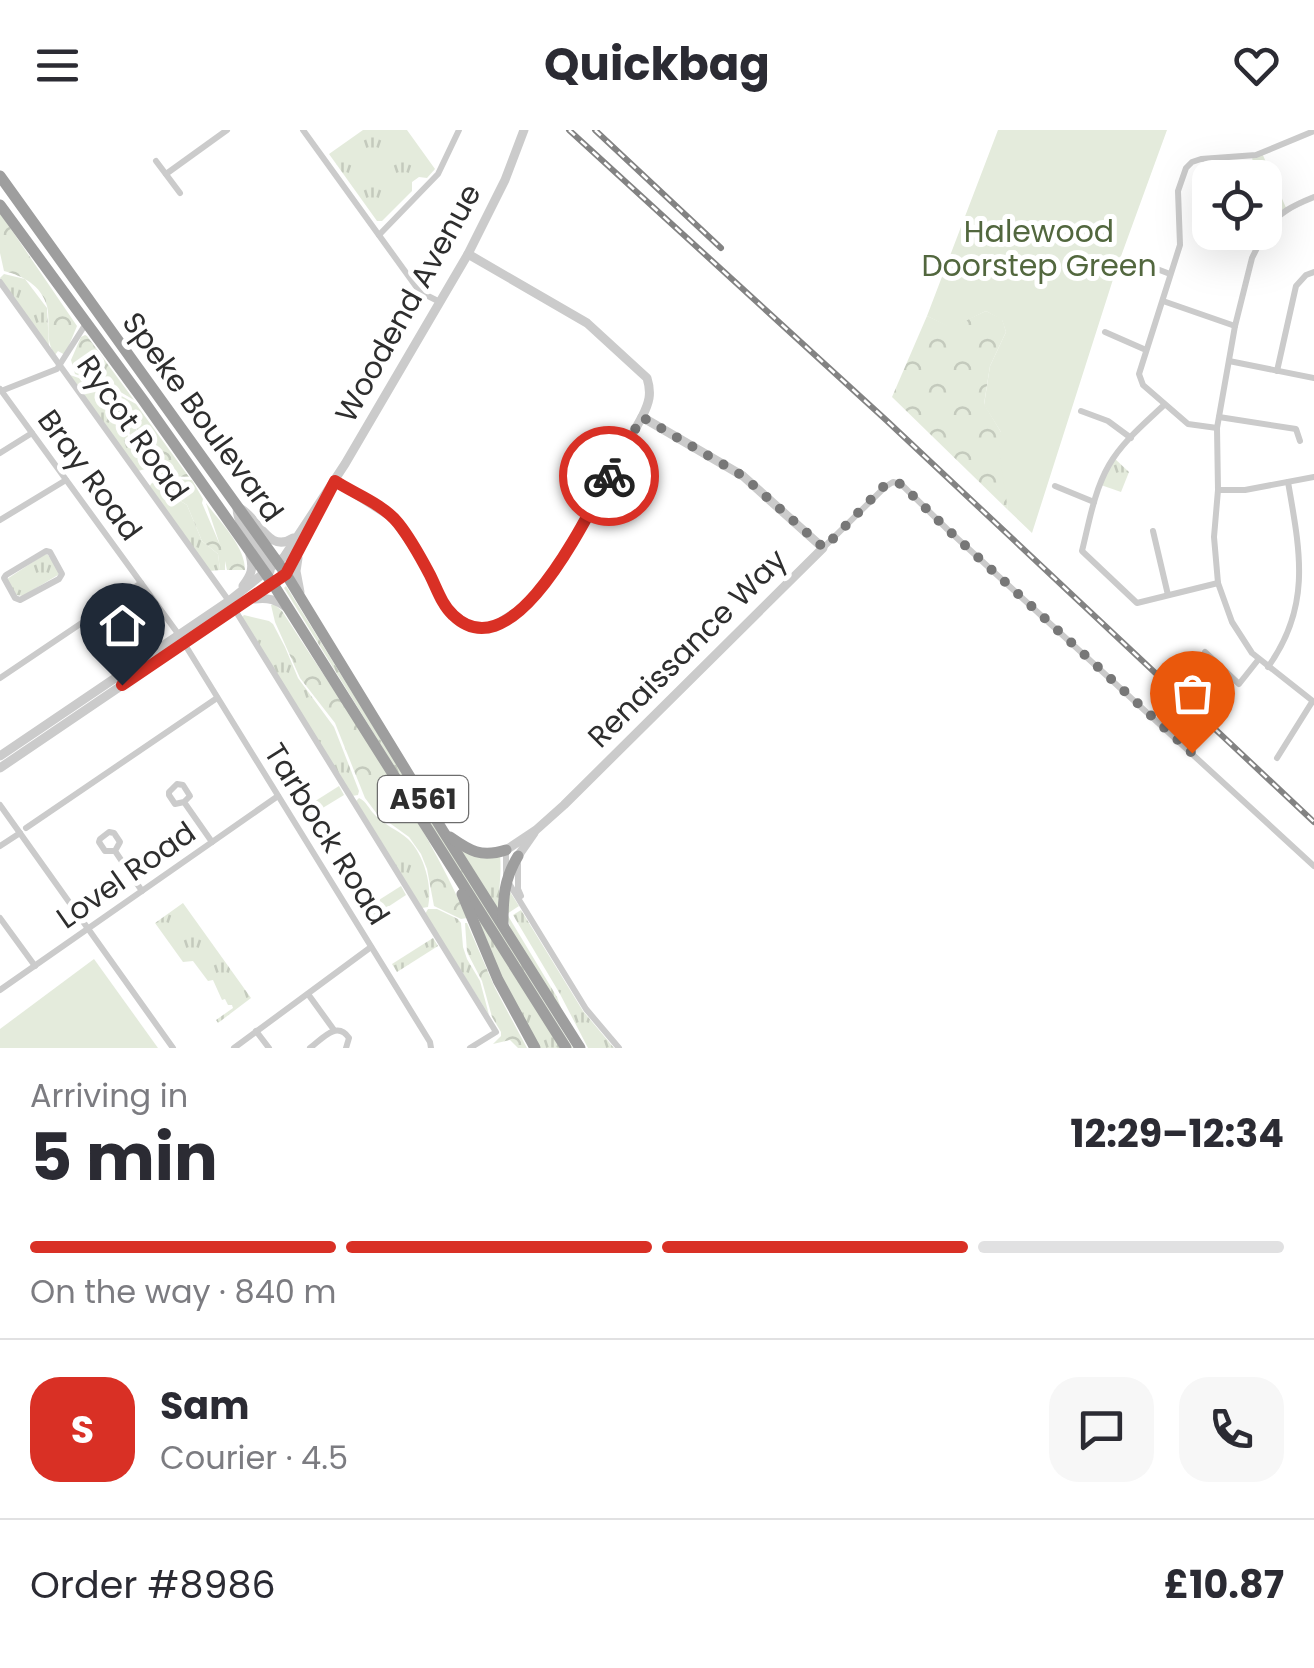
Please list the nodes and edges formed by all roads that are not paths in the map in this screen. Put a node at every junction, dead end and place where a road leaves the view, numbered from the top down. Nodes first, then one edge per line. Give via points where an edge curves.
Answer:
1 (228, 130) edge
2 (303, 130) edge
3 (459, 130) edge
4 (524, 130) edge
5 (1314, 130) edge
6 (156, 161) dead end
7 (166, 174) junction
8 (0, 176) edge
9 (180, 193) dead end
10 (1314, 197) edge
11 (0, 205) edge
12 (1282, 213) edge
13 (380, 236) junction
14 (1256, 250) edge
15 (468, 254) junction
16 (1130, 259) dead end
17 (1314, 272) edge
18 (1170, 274) junction
19 (0, 282) edge
20 (1162, 301) junction
21 (440, 302) junction
22 (100, 315) junction
23 (86, 324) junction
24 (1235, 326) junction
25 (1105, 332) dead end
26 (1146, 350) junction
27 (1228, 361) junction
28 (60, 365) junction
29 (1278, 371) junction
30 (1314, 378) edge
31 (0, 390) edge
32 (1164, 404) junction
33 (1081, 411) dead end
34 (642, 417) junction
35 (1220, 417) junction
36 (1217, 428) junction
37 (32, 432) junction
38 (1131, 438) junction
39 (1300, 441) dead end
40 (0, 454) edge
41 (1314, 476) edge
42 (66, 480) junction
43 (335, 481) junction
44 (1288, 482) junction
45 (1055, 486) dead end
46 (1218, 490) junction
47 (1094, 502) junction
48 (238, 507) junction
49 (0, 520) edge
50 (1153, 531) dead end
51 (304, 532) junction
52 (824, 548) junction
53 (248, 550) junction
54 (275, 574) junction
55 (1218, 583) junction
56 (140, 584) junction
57 (10, 590) junction
58 (1168, 594) junction
59 (0, 596) edge
60 (248, 601) junction
61 (233, 602) junction
62 (305, 606) junction
63 (289, 610) junction
64 (181, 639) junction
65 (312, 646) junction
66 (1205, 652) dead end
67 (1258, 660) junction
68 (1268, 667) junction
69 (0, 678) edge
70 (217, 698) junction
71 (1313, 702) edge
72 (0, 756) edge
73 (1276, 758) dead end
74 (0, 768) edge
75 (278, 796) junction
76 (184, 802) dead end
77 (0, 805) edge
78 (25, 829) junction
79 (536, 830) junction
80 (443, 831) junction
81 (212, 842) junction
82 (0, 846) edge
83 (506, 850) junction
84 (115, 851) dead end
85 (518, 856) junction
86 (1314, 866) edge
87 (451, 868) junction
88 (506, 878) junction
89 (142, 891) junction
90 (524, 906) junction
91 (0, 918) edge
92 (504, 928) junction
93 (88, 929) junction
94 (371, 947) junction
95 (35, 966) junction
96 (0, 990) edge
97 (308, 994) junction
98 (334, 1030) junction
99 (256, 1031) junction
100 (173, 1048) edge
101 (234, 1048) edge
102 (269, 1048) edge
103 (310, 1048) edge
104 (346, 1048) edge
105 (431, 1048) edge
106 (470, 1048) edge
107 (535, 1048) edge
108 (566, 1048) edge
109 (580, 1048) edge
110 (619, 1048) edge

1 - 7 street
2 - 13 street
3 - 13 street via 438,174
4 - 15 street, Woodend Avenue
5 - 18 street via 1256,155 1192,162 1180,180 1180,245
6 - 7 street
7 - 9 street
8 - 22 highway, Speke Boulevard / A561
10 - 12 street
11 - 23 highway, Speke Boulevard / A561
13 - 21 street via 420,292
14 - 24 street
15 - 21 street, Woodend Avenue
15 - 34 street via 587,323 647,378 650,400
16 - 18 street
17 - 29 street via 1296,286
18 - 20 street
19 - 28 street, Rycot Road
20 - 24 street
20 - 26 street
21 - 43 street, Woodend Avenue
22 - 23 highway
22 - 48 highway, Speke Boulevard / A561
23 - 28 street
23 - 53 highway, Speke Boulevard / A561
24 - 27 street
25 - 26 street
26 - 32 street via 1140,380
27 - 29 street
27 - 35 street
28 - 31 street
28 - 61 street, Rycot Road
29 - 30 street
31 - 37 street, Bray Road
32 - 36 street via 1188,424
32 - 38 street
33 - 38 street
34 - 43 street via 558,567 521,609 494,626 470,626 454,616 398,523
34 - 52 street, Renaissance Way via 743,476
35 - 36 street
35 - 39 street via 1296,428
36 - 46 street
37 - 40 street
37 - 42 street, Bray Road
38 - 47 street via 1106,469
41 - 44 street
42 - 49 street
42 - 56 street, Bray Road
43 - 51 street, Woodend Avenue
44 - 46 street
44 - 68 street via 1300,582 1288,632
45 - 47 street
46 - 55 street
47 - 58 street via 1082,551 1136,604
48 - 51 street via 277,544
48 - 54 highway, Speke Boulevard / A561
50 - 58 street
51 - 54 street, Woodend Avenue
51 - 62 street via 296,571
52 - 79 street, Renaissance Way
52 - 86 street via 884,486 901,484
53 - 54 highway, Speke Boulevard / A561
53 - 61 street via 252,572
54 - 60 street
54 - 61 street
54 - 62 highway, Speke Boulevard / A561
54 - 63 highway, Speke Boulevard / A561
54 - 65 street, A561
55 - 58 street
55 - 67 street via 1232,622
56 - 64 street, Bray Road
56 - 69 street
57 - 57 street via 6,575 50,552 59,578 20,600
57 - 59 street
60 - 61 street
60 - 63 street via 264,598
61 - 64 street
61 - 106 street, Rycot Road via 496,1032
62 - 80 highway, Speke Boulevard / A561
63 - 65 highway, Speke Boulevard / A561
64 - 70 street, Tarbock Road
64 - 72 street
64 - 74 street
65 - 87 highway, Speke Boulevard / A561
66 - 67 street via 1239,684
67 - 68 street
68 - 71 street
70 - 75 street, Tarbock Road
70 - 78 street
71 - 73 street
75 - 81 street, Lovel Road
75 - 94 street, Tarbock Road
76 - 81 street
77 - 78 street
78 - 82 street
78 - 93 street
79 - 83 street, Renaissance Way
79 - 85 street
80 - 83 highway via 480,854
80 - 92 highway, Speke Boulevard / A561
81 - 89 street, Lovel Road
83 - 88 street
84 - 89 street
85 - 88 highway
85 - 90 street
87 - 107 highway
87 - 108 highway, Speke Boulevard / A561
88 - 90 street
88 - 92 highway
89 - 93 street, Lovel Road
90 - 110 street via 586,1008
91 - 95 street
92 - 109 highway, Speke Boulevard / A561
93 - 95 street, Lovel Road
93 - 100 street
94 - 97 street
94 - 105 street, Tarbock Road
95 - 96 street, Lovel Road
97 - 98 street
97 - 99 street
98 - 103 street
98 - 104 street via 347,1034
99 - 101 street
99 - 102 street

